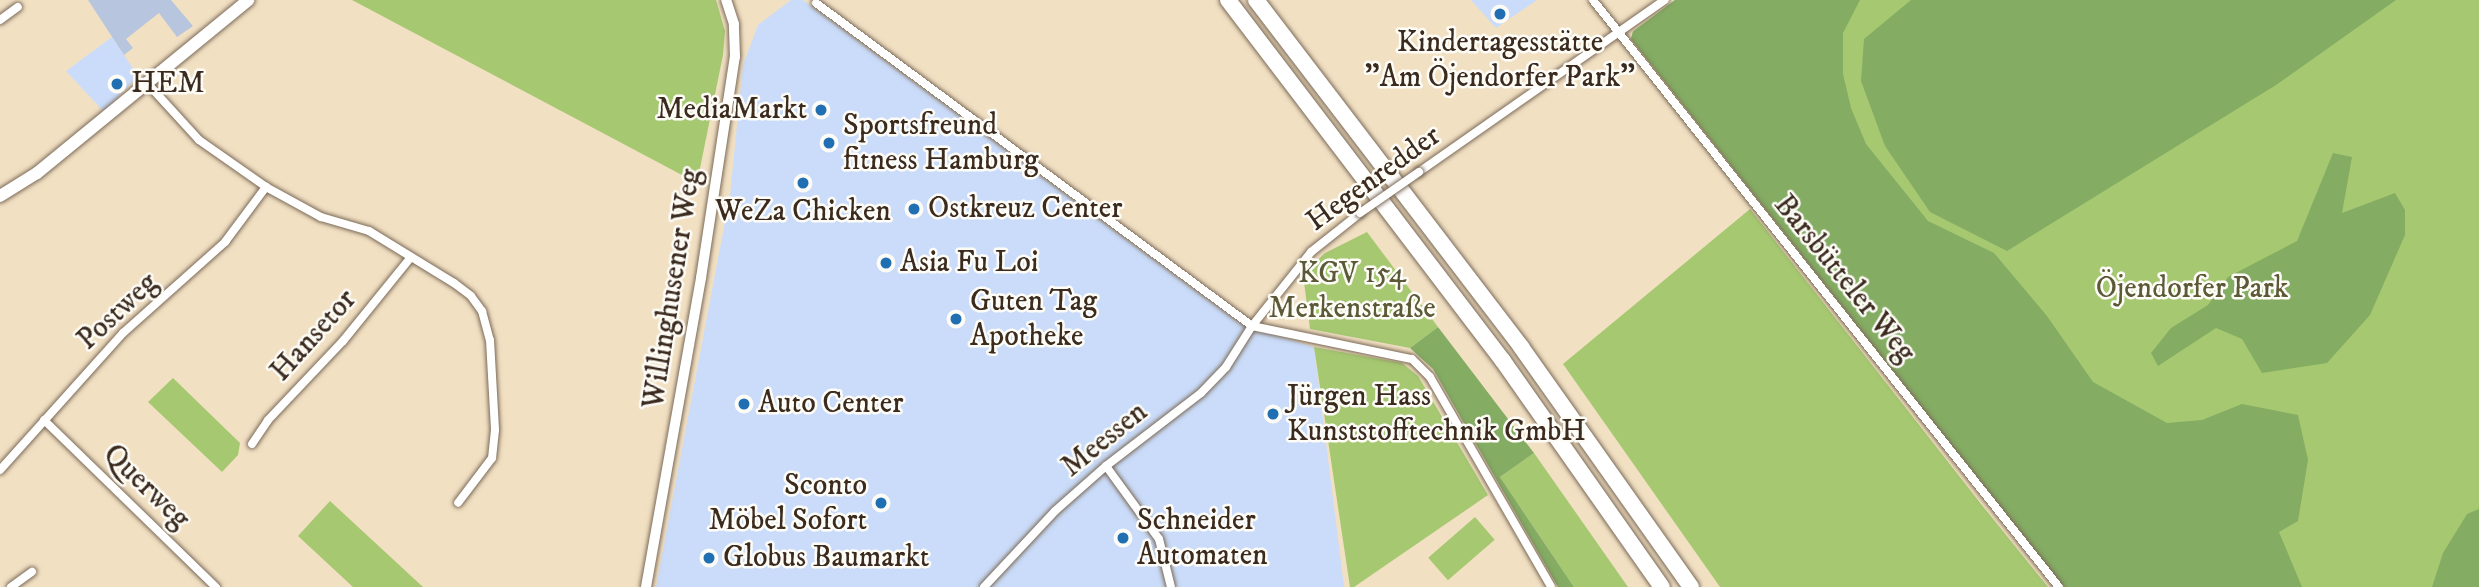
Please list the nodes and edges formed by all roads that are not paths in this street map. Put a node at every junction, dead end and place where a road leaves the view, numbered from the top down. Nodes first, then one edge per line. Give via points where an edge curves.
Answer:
1 (248, 0) edge
2 (726, 0) edge
3 (1228, 0) edge
4 (1256, 0) edge
5 (1593, 0) edge
6 (1665, 0) edge
7 (816, 3) dead end
8 (18, 6) dead end
9 (0, 20) edge
10 (1620, 34) junction
11 (147, 83) junction
12 (266, 187) junction
13 (0, 196) edge
14 (411, 257) junction
15 (1252, 326) junction
16 (44, 420) junction
17 (251, 444) dead end
18 (1106, 466) junction
19 (0, 470) edge
20 (458, 503) dead end
21 (32, 572) dead end
22 (11, 587) edge
23 (216, 587) edge
24 (646, 587) edge
25 (984, 587) edge
26 (1171, 587) edge
27 (1551, 587) edge
28 (1662, 587) edge
29 (1691, 587) edge
30 (2059, 587) edge

1 - 11 main road
2 - 24 street, Willinghusener Weg via 734,24 736,57
3 - 28 highway via 1503,361
4 - 29 highway via 1521,347
5 - 10 street, Barsbütteler Weg
6 - 10 street, Hegenredder
7 - 15 street
8 - 9 street
10 - 15 street, Hegenredder, bridge via 1360,213 1311,253
10 - 30 street, Barsbütteler Weg
11 - 12 street via 199,140
11 - 13 main road via 37,173
12 - 14 street via 321,217 369,231
12 - 16 street, Postweg via 216,252 137,319
14 - 17 street, Hansetor
14 - 20 street via 471,296 489,329 495,430 492,458
15 - 18 street, Meessen via 1226,367 1201,393
15 - 27 street via 1400,354 1423,368
16 - 19 street, Postweg
16 - 23 street, Querweg
18 - 25 street, Meessen via 1043,522
18 - 26 street via 1159,539
21 - 22 street

